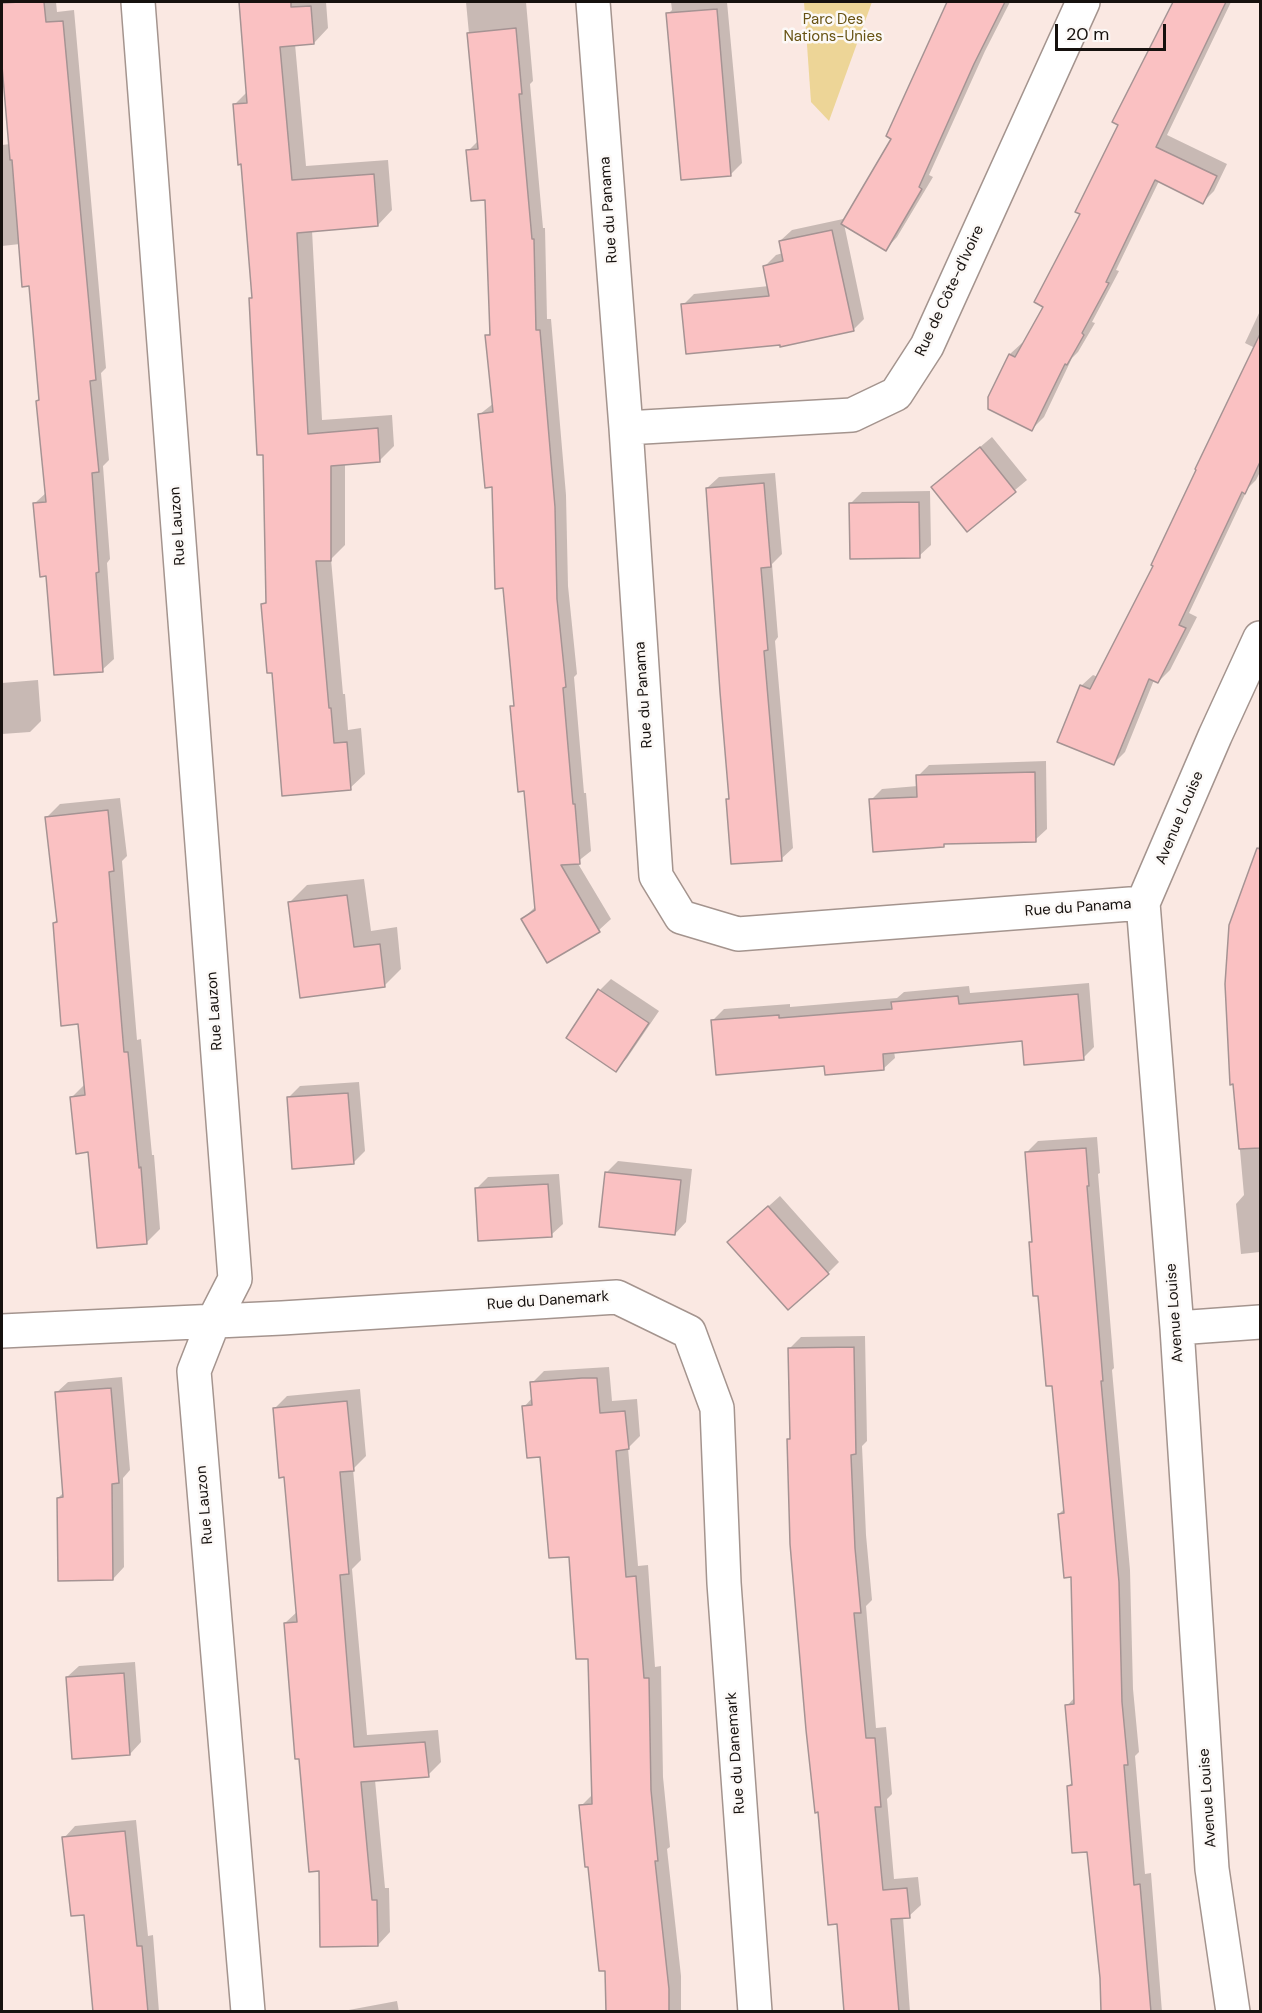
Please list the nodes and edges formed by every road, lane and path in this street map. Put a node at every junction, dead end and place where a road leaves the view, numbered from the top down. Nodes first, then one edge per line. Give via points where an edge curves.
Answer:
1 (138, 2) edge
2 (593, 2) edge
3 (1083, 2) edge
4 (626, 428) junction
5 (1260, 638) edge
6 (1143, 903) junction
7 (214, 1320) junction
8 (1260, 1322) edge
9 (1177, 1328) junction
10 (2, 1330) edge
11 (248, 2012) edge
12 (754, 2012) edge
13 (1233, 2012) edge

1 - 7 street, Rue Lauzon via 235,1279
2 - 4 street, Rue du Panama
3 - 4 street, Rue de Côte-d'Ivoire via 927,346 897,394 852,415
4 - 6 street, Rue du Panama via 656,876 681,917 738,934
5 - 6 street, Avenue Louise
6 - 9 street, Avenue Louise
7 - 10 street, Rue du Danemark
7 - 11 street, Rue Lauzon via 194,1371
7 - 12 street, Rue du Danemark via 617,1297 689,1332 717,1408 724,1583
8 - 9 street
9 - 13 street, Avenue Louise via 1212,1869

